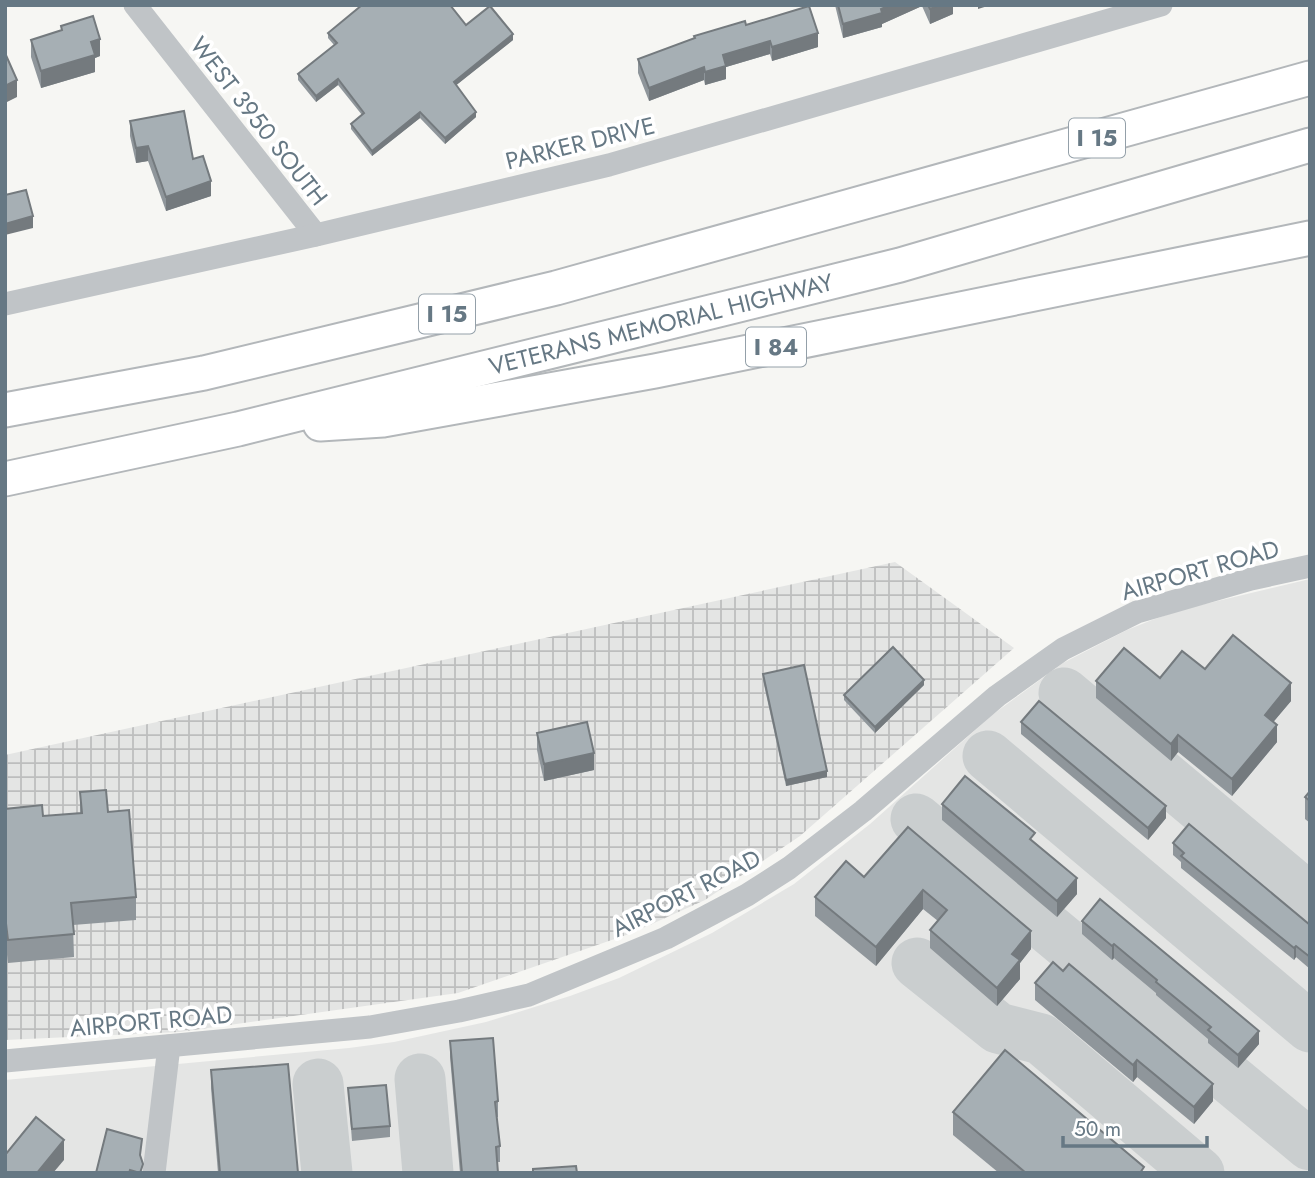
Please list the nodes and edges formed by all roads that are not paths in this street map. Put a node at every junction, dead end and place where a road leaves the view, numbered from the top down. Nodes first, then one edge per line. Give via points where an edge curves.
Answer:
1 (135, 5) edge
2 (1160, 5) edge
3 (1134, 9) edge
4 (1310, 78) edge
5 (1310, 145) edge
6 (316, 235) junction
7 (1310, 239) edge
8 (5, 304) edge
9 (5, 410) edge
10 (237, 429) junction
11 (5, 479) edge
12 (1310, 566) edge
13 (169, 1046) junction
14 (5, 1061) edge
15 (154, 1173) edge

1 - 6 street, WEST 3950 SOUTH
2 - 3 street, PARKER DRIVE
3 - 6 street, PARKER DRIVE via 609,165
4 - 9 highway, I 15 via 556,288 204,373
5 - 10 highway, VETERANS MEMORIAL HIGHWAY / I 15 via 900,265
6 - 8 street, PARKER DRIVE
7 - 10 highway, I 84 via 520,396 383,420
10 - 11 highway, VETERANS MEMORIAL HIGHWAY / I 15
12 - 13 street, AIRPORT ROAD via 1138,612 1063,649 997,696 789,868 666,938 529,995 459,1011 370,1027
13 - 14 street, AIRPORT ROAD
13 - 15 street

